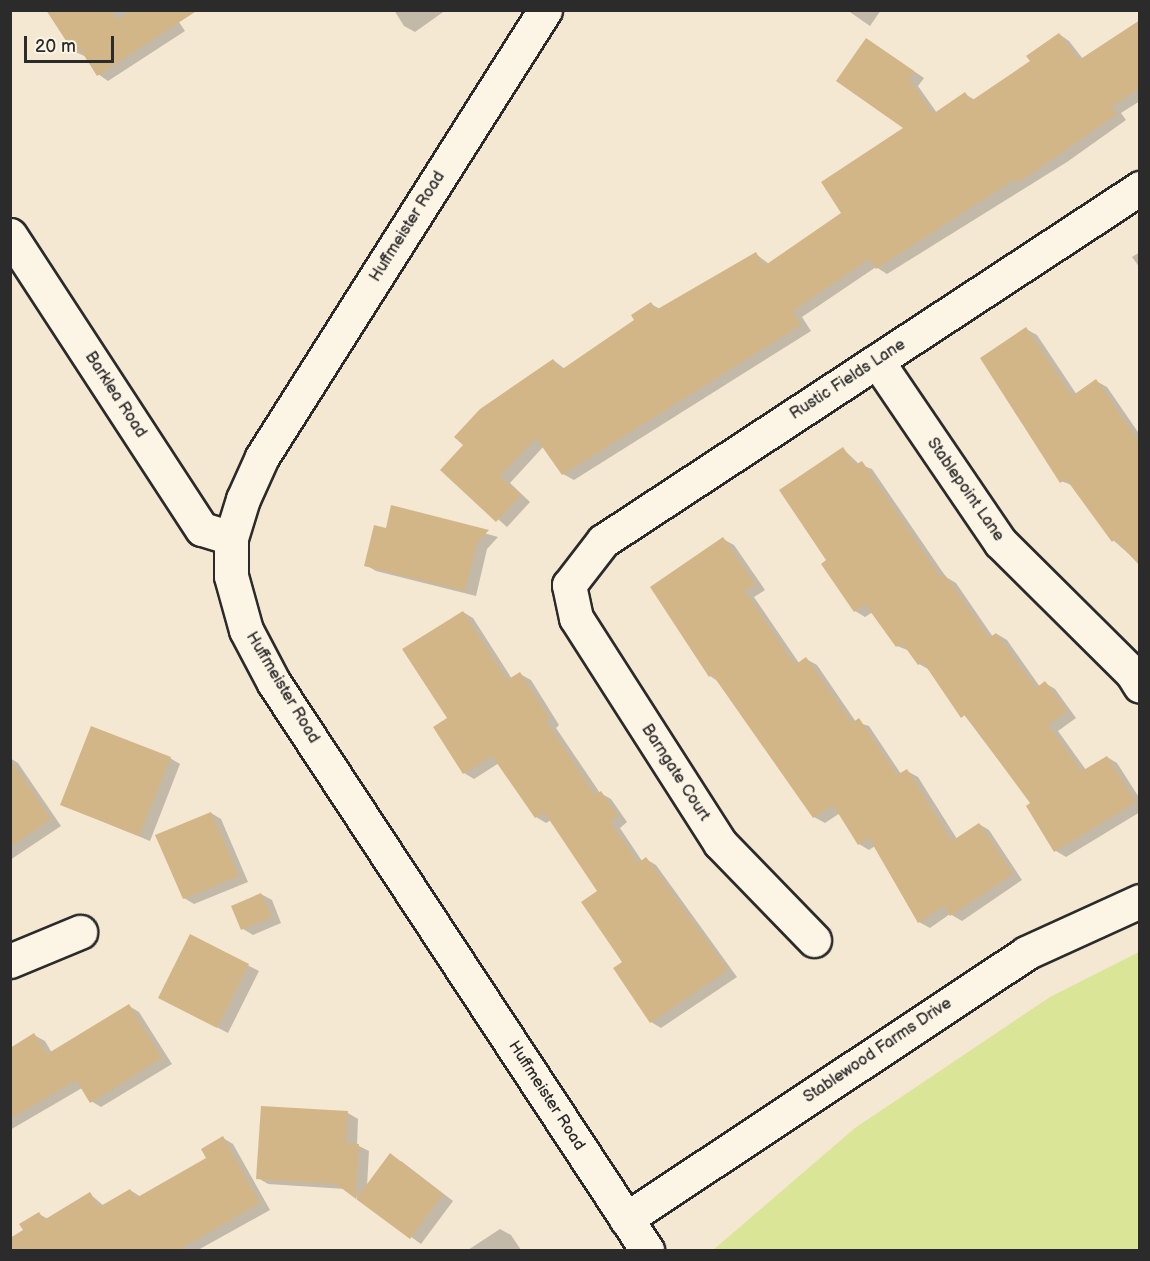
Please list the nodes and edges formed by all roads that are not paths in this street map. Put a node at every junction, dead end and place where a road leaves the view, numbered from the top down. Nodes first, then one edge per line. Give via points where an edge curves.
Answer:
1 (546, 10) edge
2 (1140, 188) edge
3 (10, 235) edge
4 (877, 361) junction
5 (231, 538) junction
6 (569, 585) joint
7 (1140, 686) edge
8 (1140, 901) edge
9 (80, 932) dead end
10 (814, 940) dead end
11 (10, 961) edge
12 (626, 1218) junction
13 (647, 1251) edge

1 - 5 street, Huffmeister Road via 262,457
2 - 4 street, Rustic Fields Lane
3 - 5 street, Barklea Road via 202,529
4 - 6 street, Rustic Fields Lane via 603,541
4 - 7 street, Stablepoint Lane via 999,542 1132,673
5 - 12 street, Huffmeister Road via 231,576 246,630 274,683
6 - 10 street, Barngate Court via 576,618 720,843
8 - 12 street, Stablewood Farms Drive via 1026,953
9 - 11 street
12 - 13 street, Huffmeister Road

